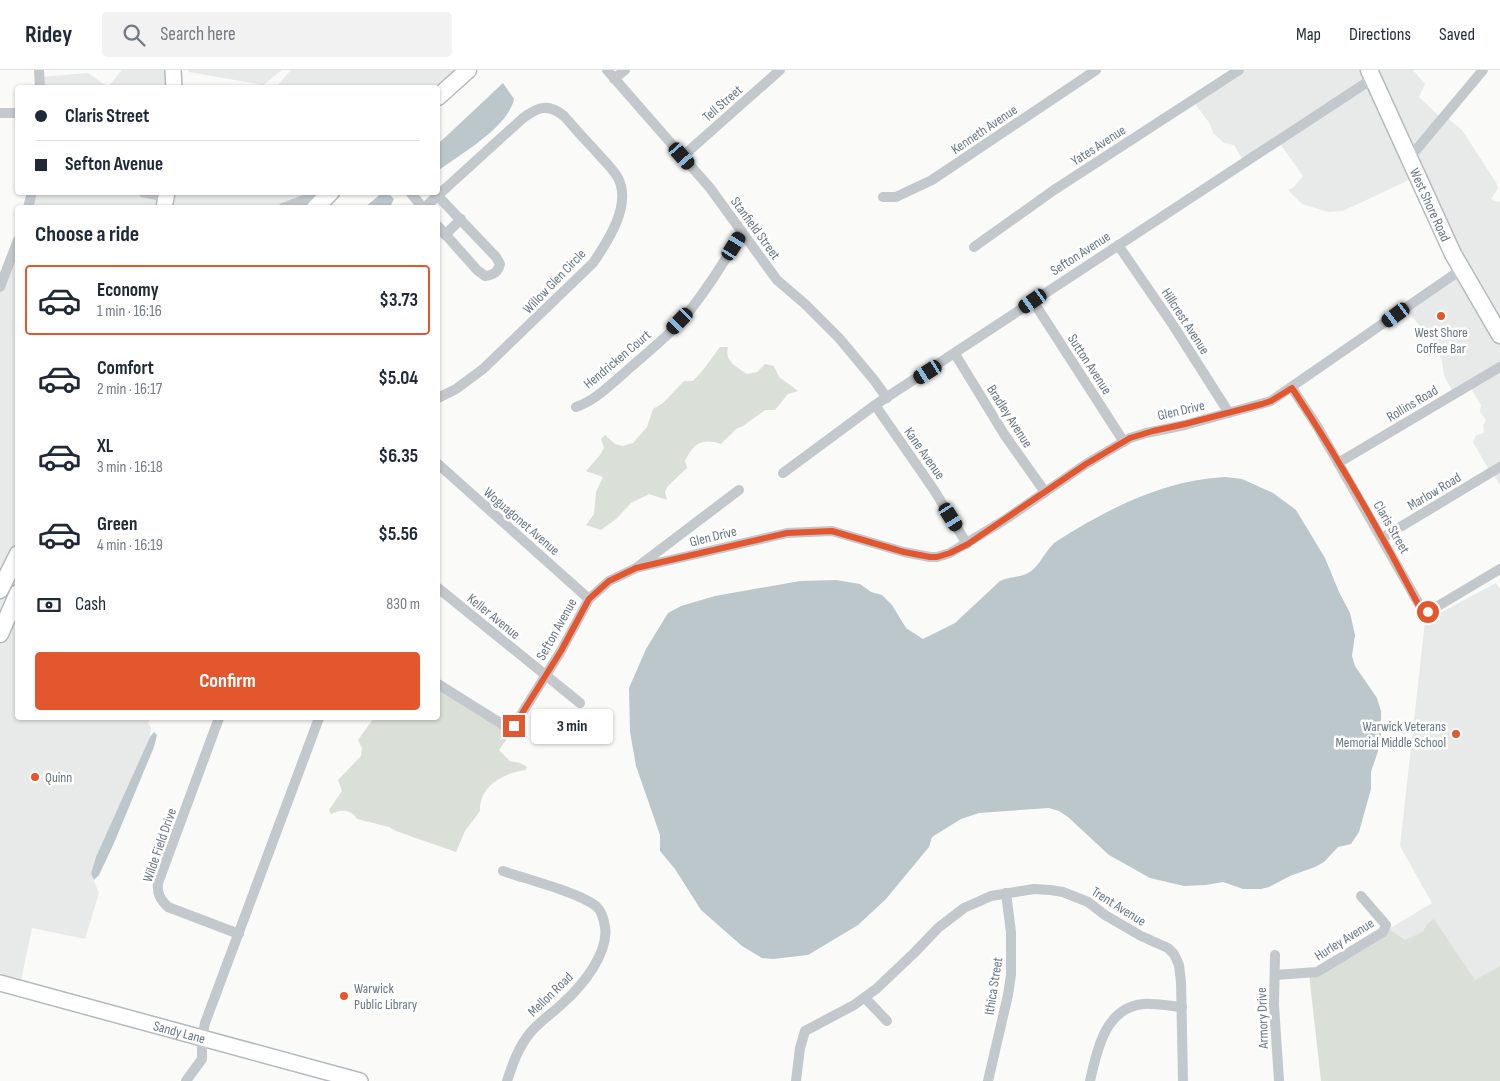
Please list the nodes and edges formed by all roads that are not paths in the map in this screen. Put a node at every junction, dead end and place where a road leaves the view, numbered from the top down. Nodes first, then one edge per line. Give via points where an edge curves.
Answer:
1 (40, 70) edge
2 (173, 70) edge
3 (468, 70) edge
4 (607, 70) edge
5 (625, 70) edge
6 (780, 70) edge
7 (1096, 70) edge
8 (1239, 70) edge
9 (1483, 70) edge
10 (1371, 74) edge
11 (614, 79) junction
12 (40, 85) edge
13 (174, 85) edge
14 (440, 96) edge
15 (0, 113) edge
16 (15, 114) edge
17 (1407, 155) junction
18 (682, 156) junction
19 (440, 190) edge
20 (153, 195) edge
21 (317, 195) edge
22 (328, 195) edge
23 (412, 195) edge
24 (434, 195) edge
25 (436, 195) edge
26 (883, 197) dead end
27 (166, 199) edge
28 (290, 205) edge
29 (318, 205) edge
30 (421, 205) edge
31 (426, 205) edge
32 (461, 219) junction
33 (440, 229) edge
34 (742, 232) junction
35 (444, 235) junction
36 (1118, 245) junction
37 (974, 247) dead end
38 (15, 248) edge
39 (1462, 269) junction
40 (0, 287) edge
41 (1033, 301) junction
42 (1500, 335) edge
43 (955, 354) junction
44 (1500, 367) edge
45 (1292, 388) junction
46 (440, 397) edge
47 (887, 398) junction
48 (875, 405) junction
49 (576, 406) dead end
50 (1229, 413) junction
51 (1124, 442) junction
52 (1338, 463) junction
53 (440, 466) edge
54 (1500, 467) edge
55 (783, 473) dead end
56 (739, 490) dead end
57 (1045, 492) junction
58 (1382, 538) junction
59 (968, 544) junction
60 (15, 560) edge
61 (636, 568) junction
62 (1500, 569) edge
63 (0, 590) edge
64 (440, 590) edge
65 (589, 599) junction
66 (15, 600) edge
67 (0, 634) edge
68 (546, 675) junction
69 (440, 685) edge
70 (580, 703) dead end
71 (218, 720) edge
72 (319, 720) edge
73 (502, 871) dead end
74 (1006, 894) junction
75 (1361, 896) dead end
76 (239, 934) junction
77 (1275, 955) dead end
78 (1275, 975) junction
79 (0, 983) edge
80 (865, 998) junction
81 (1182, 1007) junction
82 (887, 1021) dead end
83 (202, 1038) junction
84 (186, 1081) edge
85 (360, 1081) edge
86 (507, 1081) edge
87 (796, 1081) edge
88 (988, 1081) edge
89 (1090, 1081) edge
90 (1183, 1081) edge
91 (1279, 1081) edge

1 - 12 street
2 - 13 main road
3 - 14 main road
4 - 11 street, Stanfield Street
5 - 11 street
6 - 18 street, Tell Street
7 - 26 street, Kenneth Avenue via 932,180 896,197
8 - 37 street, Yates Avenue via 1054,190
9 - 17 street via 1416,150
10 - 17 main road, West Shore Road
10 - 36 street, Sefton Avenue
11 - 18 street, Stanfield Street
15 - 16 street
17 - 39 main road, West Shore Road
18 - 34 street, Stanfield Street
19 - 46 street, Willow Glen Circle via 523,118 542,108 559,112 574,126 615,173 622,194 614,228 593,263 483,369
20 - 27 street
21 - 28 street
22 - 29 main road
23 - 30 street, Willow Glen Circle
24 - 31 street, Willow Glen Circle
25 - 32 street
32 - 35 street
32 - 35 street via 496,257 500,264 498,270 485,276
33 - 35 street
34 - 47 street, Stanfield Street via 777,280 839,338
34 - 49 street, Hendricken Court via 713,280 661,341 590,401
36 - 41 street, Sefton Avenue
36 - 50 street, Hillcrest Avenue via 1174,325
38 - 40 street
39 - 42 main road, West Shore Road
39 - 45 street, Glen Drive
41 - 43 street, Sefton Avenue
41 - 51 street, Sutton Avenue
43 - 47 street, Sefton Avenue
43 - 57 street, Bradley Avenue via 1004,434
44 - 52 street, Rollins Road
45 - 50 street, Glen Drive via 1271,401
45 - 52 street, Claris Street
47 - 48 street, Sefton Avenue
48 - 55 street, Sefton Avenue
48 - 59 street, Kane Avenue
50 - 51 street, Glen Drive via 1146,433
51 - 57 street, Glen Drive
52 - 58 street, Claris Street
53 - 65 street, Woguagonet Avenue
54 - 58 street, Marlow Road
56 - 61 street, Sefton Avenue
57 - 59 street, Glen Drive
58 - 62 street, Claris Street via 1424,611 1428,612
59 - 61 street, Glen Drive via 950,553 930,557 832,531 807,531
60 - 63 main road
61 - 65 street, Sefton Avenue via 609,581
64 - 68 street, Keller Avenue
65 - 68 street, Sefton Avenue
66 - 67 main road
68 - 69 street, Sefton Avenue via 511,728
68 - 70 street, Keller Avenue
71 - 76 street, Wilde Field Drive via 158,884 158,892 160,900 168,907
72 - 76 street
73 - 86 street, Mellon Road via 581,898 596,907 606,933 592,970 572,995 531,1032 518,1050
74 - 80 street, Trent Avenue via 976,901 955,913
74 - 81 street, Trent Avenue via 1034,890 1063,892 1088,902 1105,916 1168,948 1179,965
74 - 88 street, Ithica Street via 1012,938 1011,975
75 - 78 street, Hurley Avenue via 1386,925 1383,932 1316,972
76 - 83 street
77 - 78 street, Armory Drive
78 - 91 street, Armory Drive
79 - 83 main road, Sandy Lane
80 - 82 street
80 - 87 street, Trent Avenue via 805,1031
81 - 89 street via 1144,1004 1119,1014 1103,1035
81 - 90 street, Trent Avenue
83 - 84 street via 200,1064
83 - 85 main road, Sandy Lane

